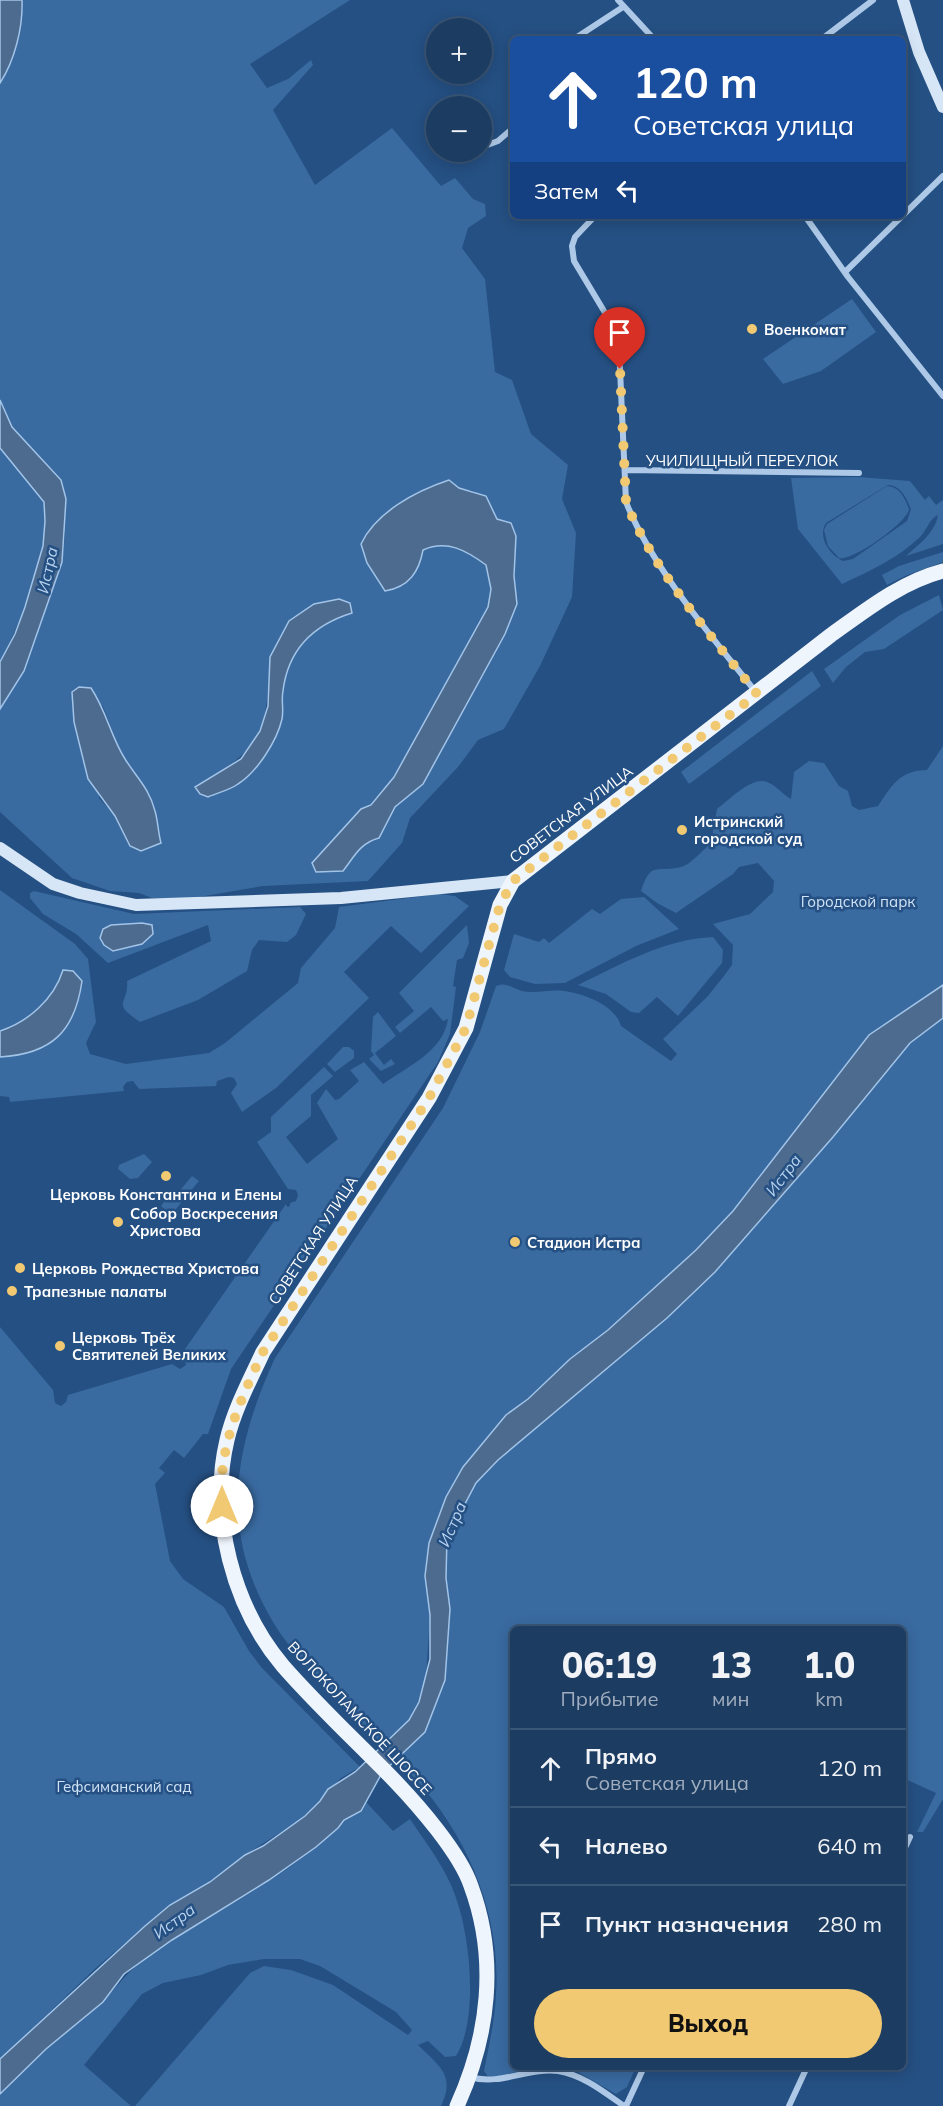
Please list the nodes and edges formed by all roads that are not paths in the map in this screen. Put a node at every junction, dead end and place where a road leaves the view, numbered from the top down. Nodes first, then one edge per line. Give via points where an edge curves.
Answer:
1 (618, 0) edge
2 (873, 0) edge
3 (903, 0) edge
4 (623, 7) junction
5 (579, 36) edge
6 (651, 36) edge
7 (826, 36) edge
8 (943, 108) edge
9 (510, 131) edge
10 (492, 143) edge
11 (943, 176) edge
12 (906, 212) edge
13 (592, 219) edge
14 (807, 219) edge
15 (899, 219) edge
16 (845, 272) junction
17 (943, 396) edge
18 (625, 470) junction
19 (859, 473) dead end
20 (943, 571) edge
21 (757, 694) junction
22 (0, 848) edge
23 (513, 881) junction
24 (263, 1352) joint
25 (910, 1837) dead end
26 (906, 1846) edge
27 (643, 2070) edge
28 (806, 2070) edge
29 (470, 2078) junction
30 (457, 2106) edge
31 (625, 2106) edge
32 (789, 2106) edge

1 - 4 street
2 - 7 street
3 - 8 main road via 919,52
4 - 5 street
4 - 6 street
9 - 10 street
11 - 12 street
13 - 18 street via 572,246 574,261 614,326 619,347
14 - 16 street
15 - 16 street
16 - 17 street
18 - 19 street, УЧИЛИЩНЫЙ ПЕРЕУЛОК
18 - 21 street via 626,502 642,535
20 - 21 main road, СОВЕТСКАЯ УЛИЦА via 885,596
21 - 23 main road, СОВЕТСКАЯ УЛИЦА
22 - 23 main road via 53,884 136,905 341,898
23 - 24 main road, СОВЕТСКАЯ УЛИЦА via 500,905 466,1028 429,1098
24 - 29 main road, ВОЛОКОЛАМСКОЕ ШОССЕ via 227,1440 221,1488 225,1541 238,1589 263,1638 283,1665 416,1802 471,1884 486,1952 488,1990
25 - 26 street
27 - 31 street
28 - 32 street
29 - 30 main road, ВОЛОКОЛАМСКОЕ ШОССЕ
29 - 31 street via 486,2082 556,2071 574,2075

